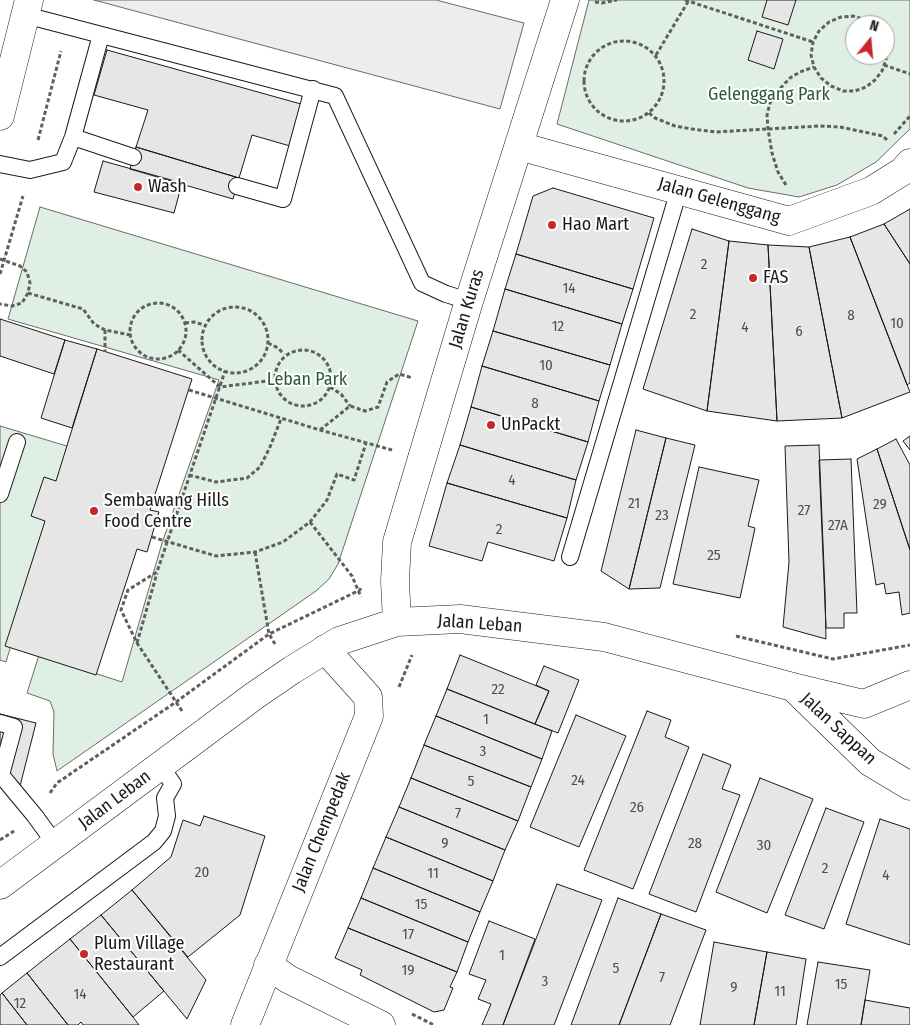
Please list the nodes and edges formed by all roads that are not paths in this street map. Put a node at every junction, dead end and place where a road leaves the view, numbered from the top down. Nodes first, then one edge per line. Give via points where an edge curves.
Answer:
1 (565, 0) edge
2 (27, 7) edge
3 (101, 35) junction
4 (313, 90) junction
5 (0, 116) edge
6 (73, 137) junction
7 (519, 146) junction
8 (134, 157) dead end
9 (910, 163) edge
10 (0, 164) edge
11 (237, 186) dead end
12 (679, 190) junction
13 (469, 301) junction
14 (16, 442) dead end
15 (0, 494) edge
16 (570, 557) dead end
17 (397, 622) junction
18 (325, 649) junction
19 (910, 685) edge
20 (792, 687) junction
21 (0, 723) edge
22 (160, 766) junction
23 (910, 786) edge
24 (56, 845) junction
25 (0, 886) edge
26 (0, 957) edge
27 (268, 965) junction
28 (245, 1025) edge
29 (382, 1025) edge

1 - 7 street, Jalan Kuras
2 - 3 lane via 68,26
2 - 5 street
3 - 4 lane
3 - 6 lane
4 - 11 lane via 283,200
4 - 13 lane via 335,96 422,283
6 - 8 lane
6 - 10 lane via 63,162 30,170
7 - 12 street, Jalan Gelenggang
7 - 13 street, Jalan Kuras
9 - 12 street, Jalan Gelenggang via 903,171 871,190 789,221
12 - 16 lane
13 - 17 street, Jalan Kuras via 397,542
14 - 15 lane
17 - 18 street, Jalan Leban via 339,641
17 - 20 street, Jalan Leban via 460,619 604,637
18 - 22 street, Jalan Leban via 254,696
18 - 27 street, Jalan Chempedak via 368,697 369,716
19 - 20 street, Jalan Leban via 864,704
20 - 23 street, Jalan Sappan via 870,762
21 - 24 lane via 14,726 1,775
22 - 24 street, Jalan Leban
22 - 26 lane via 173,784 165,798 167,816 164,830 154,842
24 - 25 street, Jalan Leban
27 - 28 street, Jalan Chempedak
27 - 29 street via 288,979

